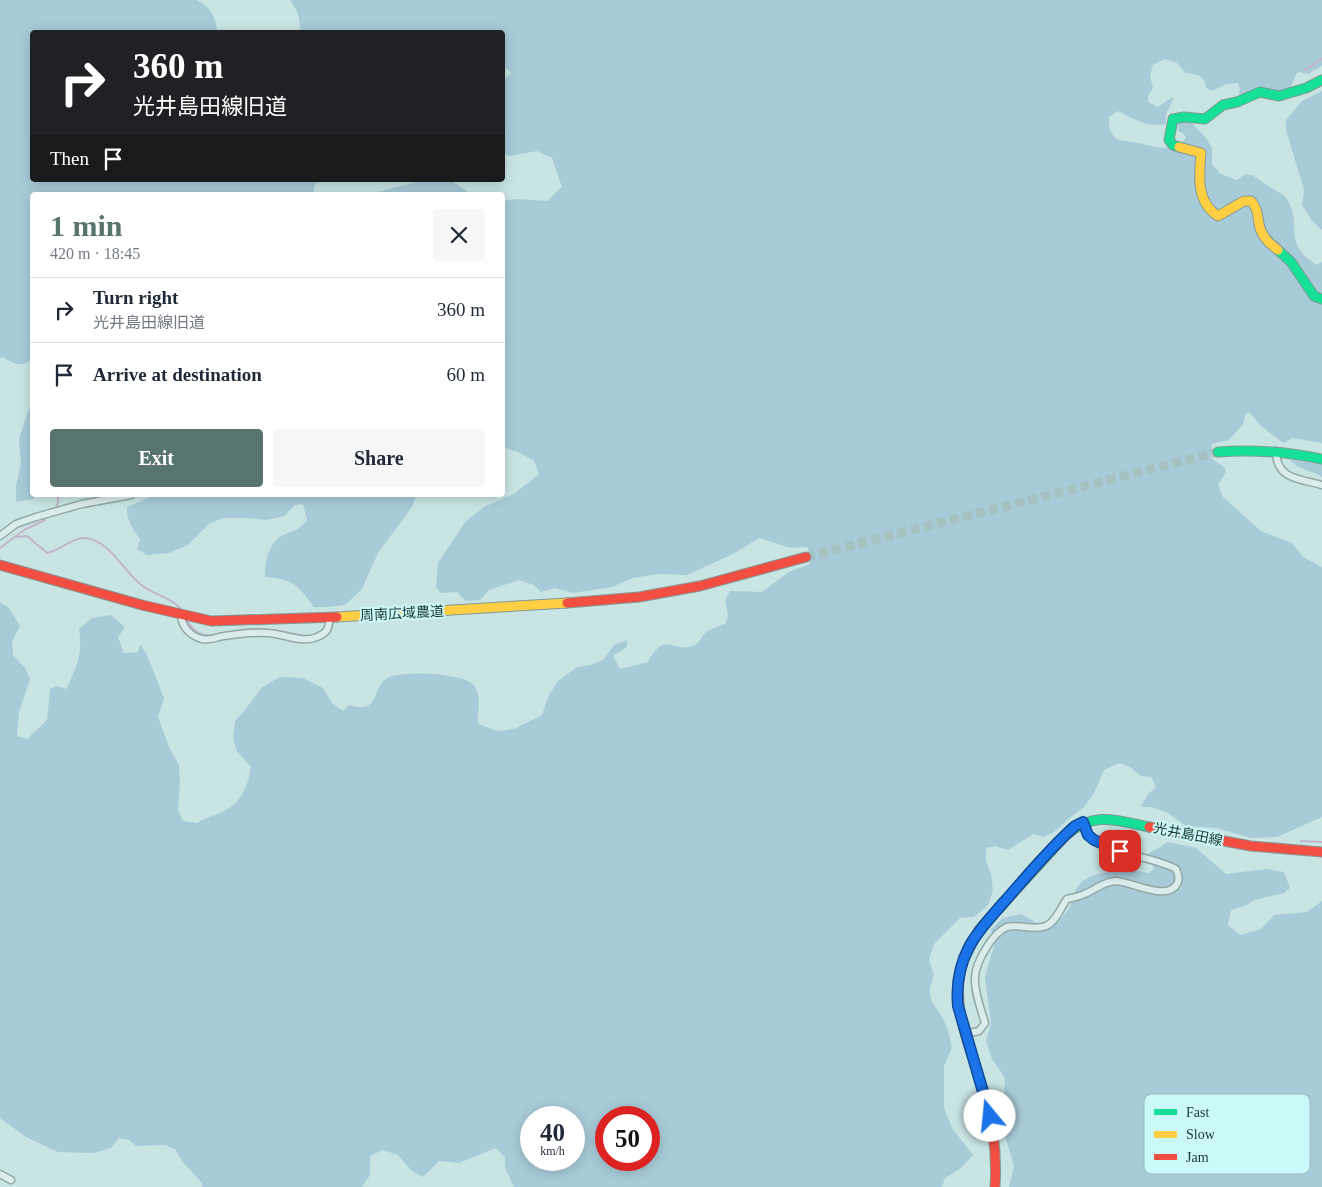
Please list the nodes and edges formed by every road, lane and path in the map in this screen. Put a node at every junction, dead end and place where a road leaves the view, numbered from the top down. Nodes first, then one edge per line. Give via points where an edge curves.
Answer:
1 (1322, 80) edge
2 (1322, 299) edge
3 (1276, 451) junction
4 (1218, 452) tunnel mouth
5 (1322, 459) edge
6 (1322, 485) edge
7 (120, 497) edge
8 (0, 536) edge
9 (806, 557) tunnel mouth
10 (0, 565) edge
11 (181, 614) junction
12 (329, 617) junction
13 (1083, 822) junction
14 (1322, 852) edge
15 (965, 1034) junction
16 (0, 1174) edge
17 (11, 1180) dead end
18 (995, 1187) edge

1 - 2 street via 1279,96 1260,92 1223,105 1205,119 1173,119 1168,140 1173,145 1201,153 1201,194 1214,214 1218,216 1244,201 1251,201 1257,206 1264,237 1286,257 1314,296
3 - 4 street
3 - 5 street
3 - 6 street via 1283,472 1291,478
7 - 8 street via 36,517 16,524
9 - 12 street, 周南広域農道 via 700,586 639,597
10 - 11 street, 周南広域農道
11 - 12 street, 周南広域農道 via 211,622
11 - 12 street via 187,630 203,640 258,633 315,638 328,630
13 - 14 street, 光井島田線 via 1104,818 1252,846
13 - 15 street, 光井島田線 via 1066,834 1023,880 979,930 970,946 957,989
13 - 15 street via 1088,835 1094,840 1176,869 1178,883 1167,892 1122,882 1105,883 1067,899 1054,920 1046,926 1008,927 1001,931 984,952 974,977 984,1023 979,1031
15 - 18 street, 光井島田線 via 996,1141
16 - 17 street

